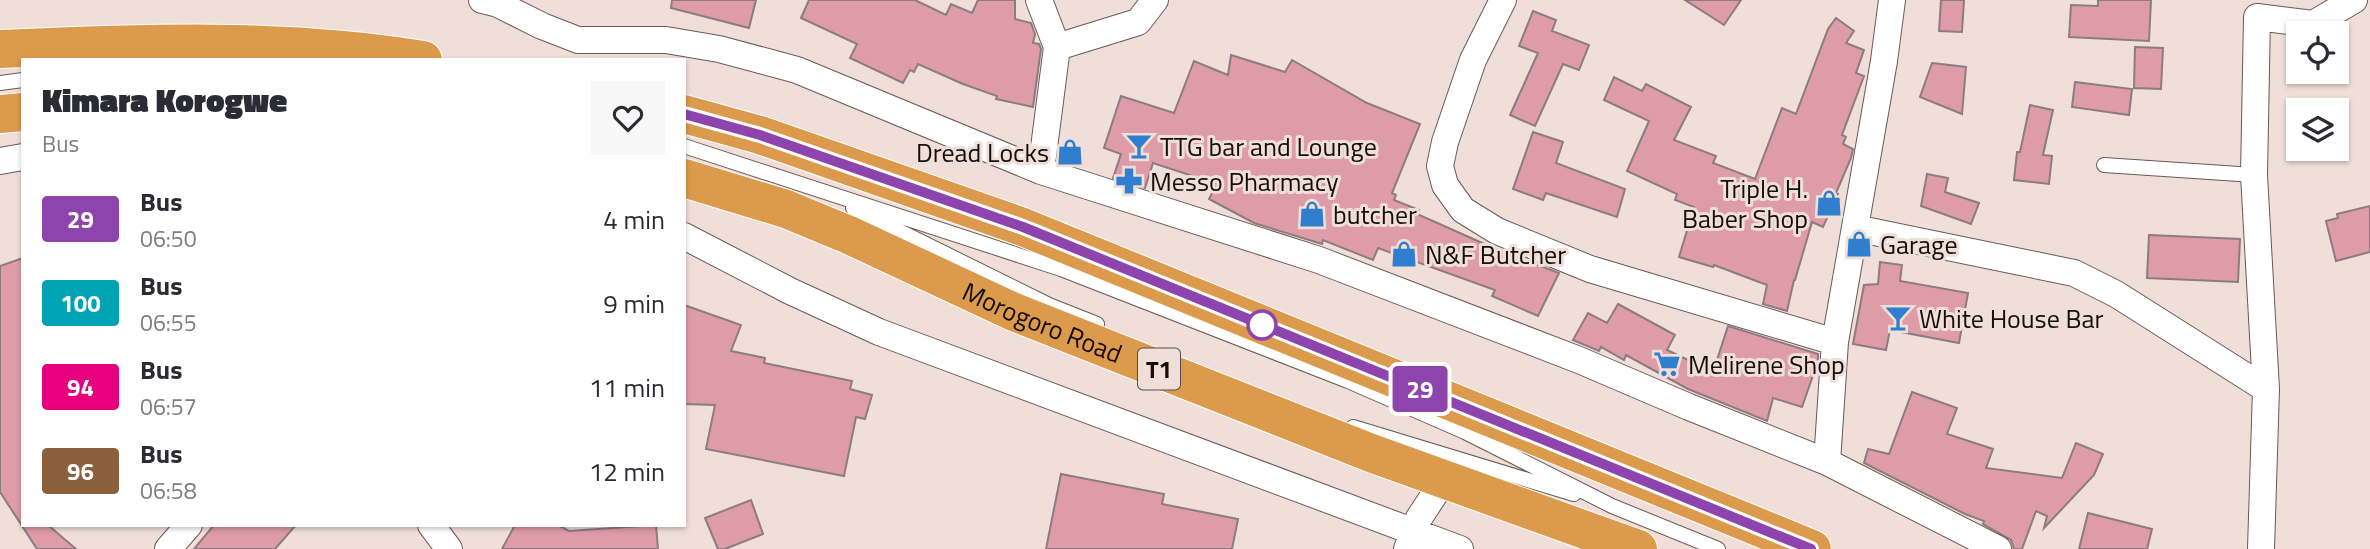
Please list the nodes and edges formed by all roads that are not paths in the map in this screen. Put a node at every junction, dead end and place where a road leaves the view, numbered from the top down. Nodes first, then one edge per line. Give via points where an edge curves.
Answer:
1 (482, 0) edge
2 (1039, 0) edge
3 (1155, 0) edge
4 (1503, 0) edge
5 (1892, 0) edge
6 (2354, 0) edge
7 (1057, 47) junction
8 (0, 49) edge
9 (404, 58) edge
10 (21, 80) edge
11 (0, 83) edge
12 (21, 112) edge
13 (0, 114) edge
14 (686, 115) edge
15 (686, 147) edge
16 (21, 157) edge
17 (0, 161) edge
18 (2104, 165) dead end
19 (1041, 171) junction
20 (2254, 175) junction
21 (686, 179) edge
22 (808, 186) junction
23 (1855, 228) junction
24 (686, 237) edge
25 (1112, 331) dead end
26 (1835, 342) junction
27 (2266, 389) junction
28 (1339, 423) dead end
29 (1826, 462) junction
30 (1444, 480) junction
31 (1612, 506) junction
32 (187, 527) edge
33 (432, 527) edge
34 (1410, 540) edge
35 (168, 549) edge
36 (449, 549) edge
37 (1460, 549) edge
38 (1638, 549) edge
39 (1718, 549) edge
40 (1812, 549) edge
41 (1998, 549) edge
42 (2261, 549) edge

1 - 19 street via 578,40 666,40 719,48 797,70
2 - 7 street
3 - 7 street via 1138,22
4 - 26 street via 1473,60 1440,166 1445,186 1463,210 1497,231 1590,269
5 - 23 street
6 - 20 street via 2313,24 2257,17
7 - 19 street
8 - 9 highway via 188,43 299,47
10 - 11 lane
12 - 13 highway
14 - 40 highway via 1023,227
15 - 22 lane, Morogoro Road
16 - 17 street
18 - 20 lane
19 - 29 street via 1319,260
20 - 27 street
21 - 30 highway, Morogoro Road / T1 via 786,209 1014,312
22 - 25 lane, Morogoro Road via 1049,305
22 - 31 lane, Morogoro Road via 1061,269 1348,382 1465,432
23 - 26 street
23 - 27 street via 2074,273 2116,294
24 - 34 street via 879,332
26 - 29 street
27 - 42 street
28 - 31 lane, Morogoro Road
29 - 41 street
30 - 34 street
30 - 38 highway, Morogoro Road / T1
31 - 39 lane, Morogoro Road
32 - 35 street
33 - 36 street
34 - 37 street

